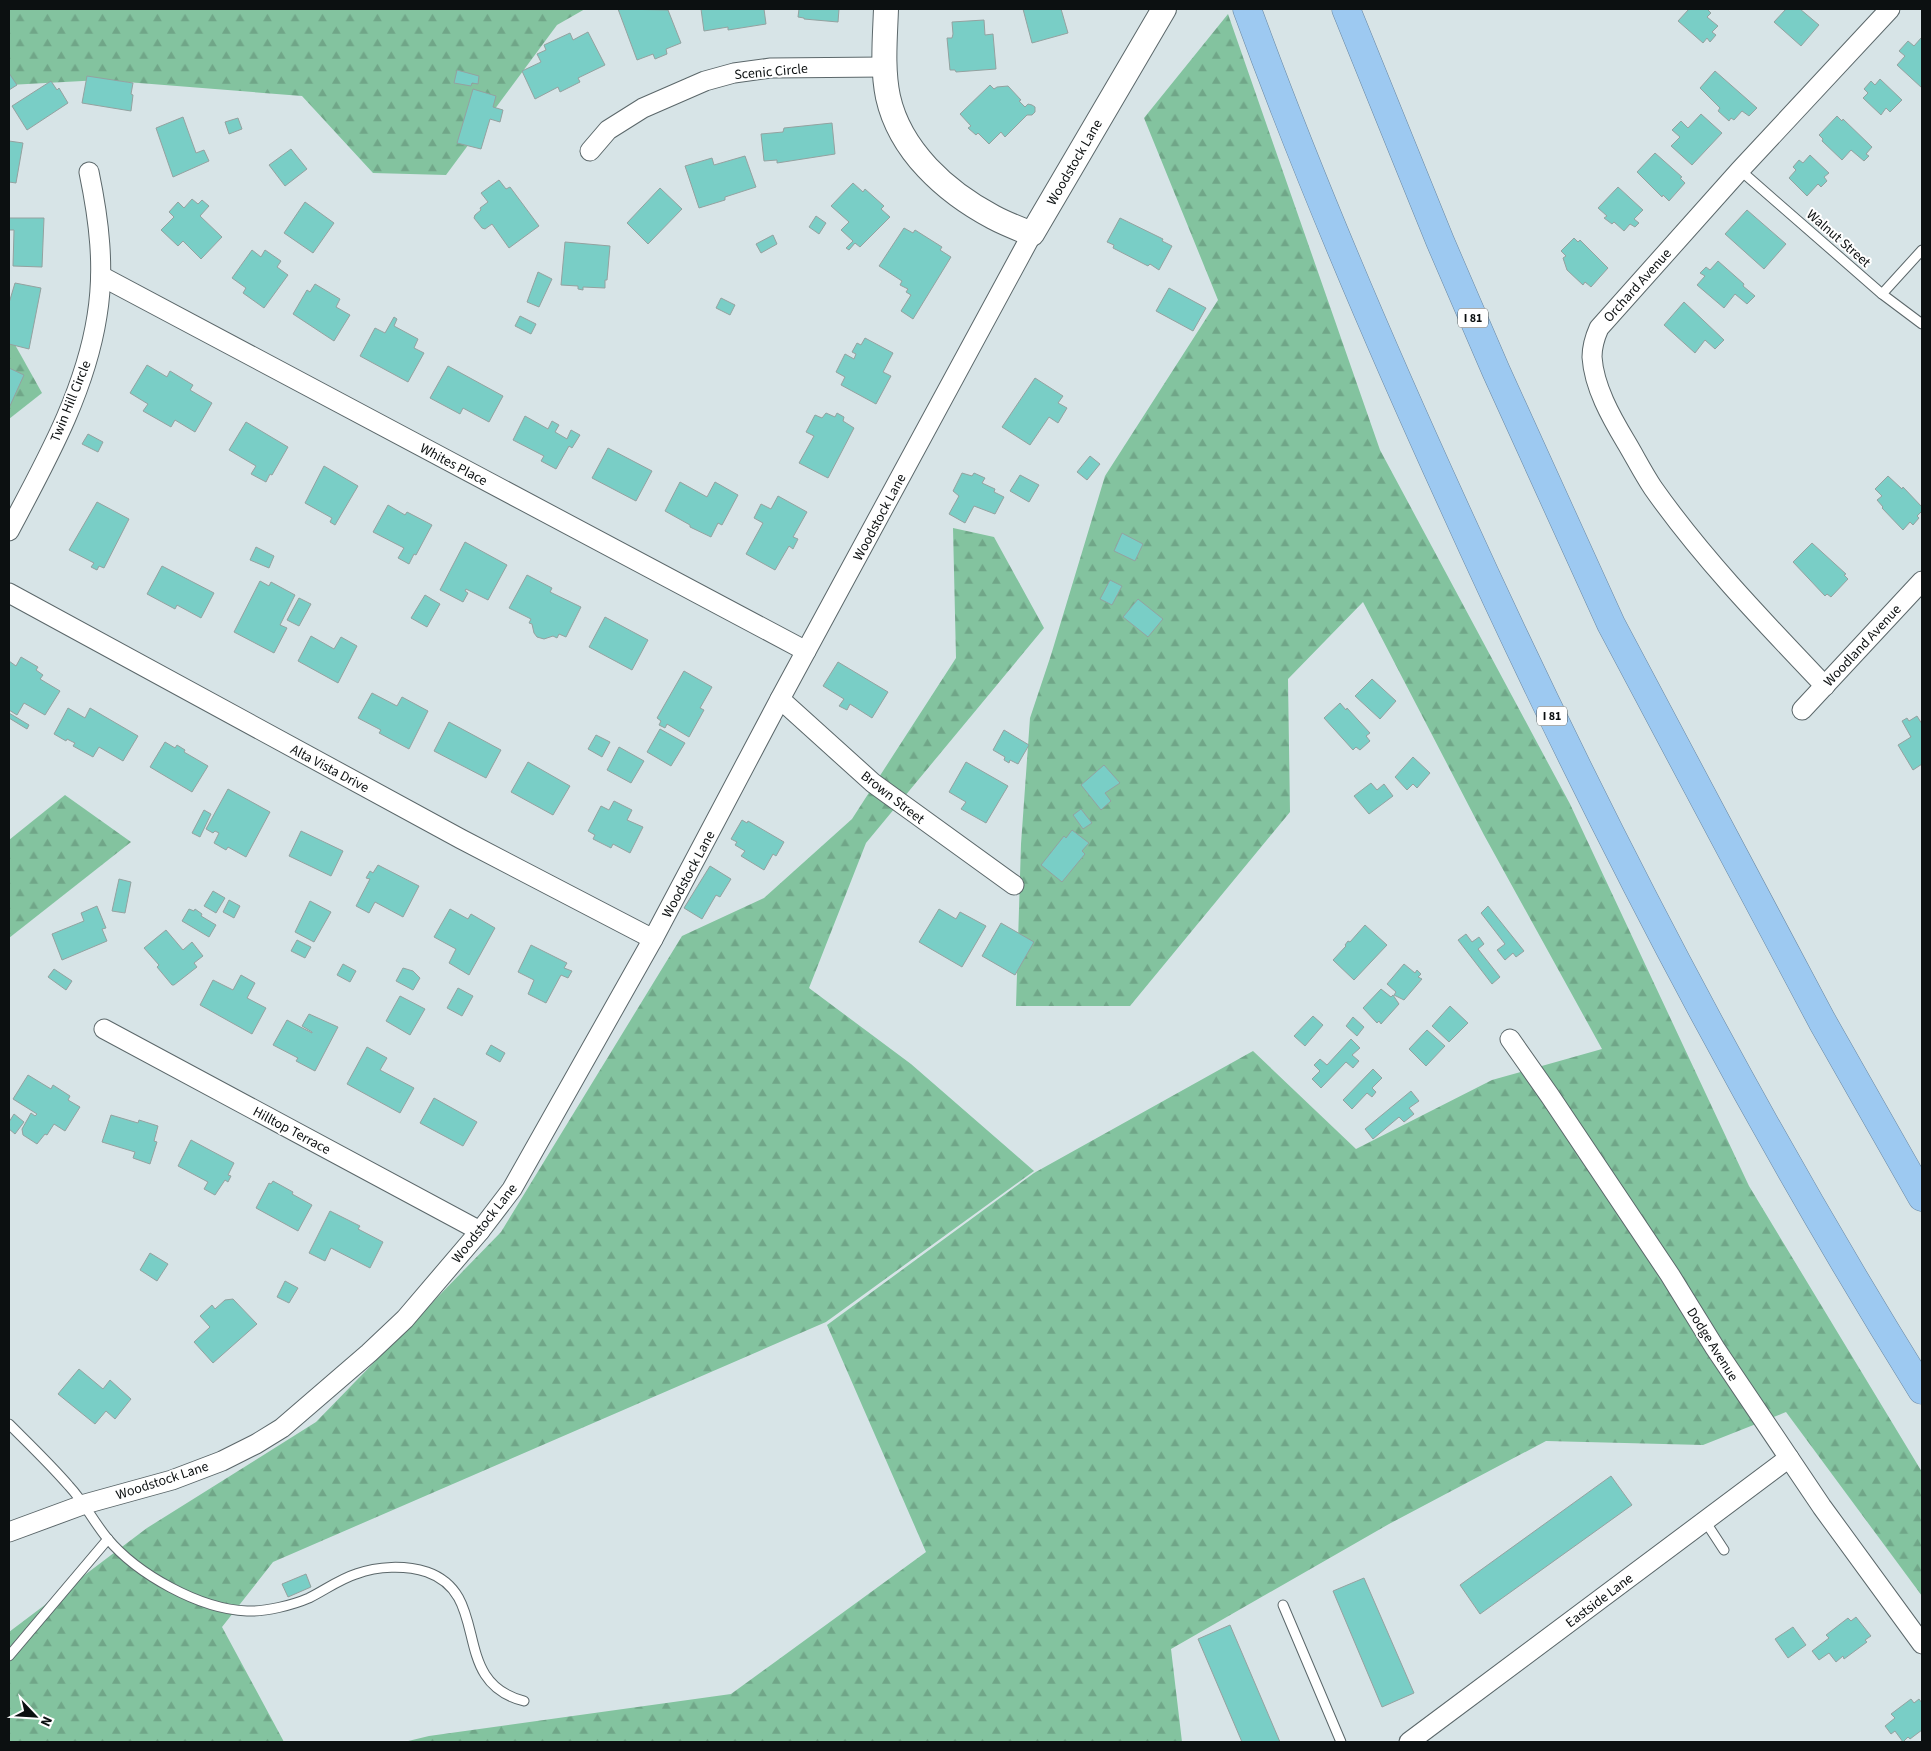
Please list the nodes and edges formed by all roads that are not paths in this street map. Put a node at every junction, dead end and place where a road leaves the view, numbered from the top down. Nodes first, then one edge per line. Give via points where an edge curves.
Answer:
1 (886, 9) edge
2 (1247, 9) edge
3 (1346, 9) edge
4 (1890, 9) edge
5 (1163, 10) edge
6 (884, 67) junction
7 (590, 151) dead end
8 (1740, 170) junction
9 (89, 172) dead end
10 (1032, 234) junction
11 (1922, 250) edge
12 (101, 276) junction
13 (1882, 294) junction
14 (1922, 324) edge
15 (9, 531) edge
16 (1922, 581) edge
17 (9, 594) edge
18 (806, 652) junction
19 (1825, 686) junction
20 (780, 699) junction
21 (1802, 710) dead end
22 (1014, 886) dead end
23 (653, 939) junction
24 (104, 1029) dead end
25 (1510, 1039) dead end
26 (1922, 1197) edge
27 (480, 1231) junction
28 (1922, 1390) edge
29 (9, 1424) edge
30 (1789, 1458) junction
31 (85, 1504) junction
32 (1705, 1521) junction
33 (9, 1532) edge
34 (108, 1539) junction
35 (1724, 1550) dead end
36 (1283, 1606) dead end
37 (1922, 1644) edge
38 (9, 1656) edge
39 (524, 1701) dead end
40 (1341, 1742) edge
41 (1409, 1742) edge

1 - 6 street
2 - 28 highway, I 81 via 1319,195 1410,411 1573,760 1767,1130
3 - 26 highway, I 81 via 1496,371 1611,624 1822,1021
4 - 8 street, Orchard Avenue
5 - 10 street, Woodstock Lane
6 - 7 street, Scenic Circle via 771,68 706,81 643,108 608,130
6 - 10 street via 888,97 912,150 960,196 993,217
8 - 13 lane, Walnut Street
8 - 19 street, Orchard Avenue via 1599,328 1592,357 1602,393 1615,422 1652,487 1700,549
9 - 12 street, Twin Hill Circle via 101,248
10 - 18 street, Woodstock Lane
11 - 13 lane
12 - 15 street, Twin Hill Circle via 98,316 89,357 75,397
12 - 18 street, Whites Place
13 - 14 lane, Walnut Street
16 - 19 street, Woodland Avenue
17 - 23 street, Alta Vista Drive via 461,839
18 - 20 street, Woodstock Lane
19 - 21 street, Woodland Avenue
20 - 22 street, Brown Street via 873,783
20 - 23 street, Woodstock Lane
23 - 27 street, Woodstock Lane via 512,1189
24 - 27 street, Hilltop Terrace
25 - 30 street, Dodge Avenue via 1670,1274
27 - 31 street, Woodstock Lane via 405,1319 282,1428 222,1461 172,1480
29 - 31 lane
30 - 32 street, Eastside Lane
30 - 37 street, Dodge Avenue
31 - 33 street, Woodstock Lane
31 - 34 lane
32 - 35 lane
32 - 41 street, Eastside Lane
34 - 38 lane
34 - 39 lane via 138,1567 166,1585 212,1604 248,1612 285,1606 356,1574 380,1568 426,1572 442,1579 464,1606 485,1677 499,1692
36 - 40 lane

